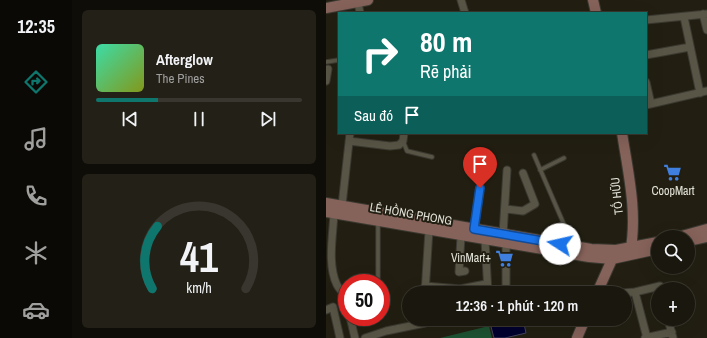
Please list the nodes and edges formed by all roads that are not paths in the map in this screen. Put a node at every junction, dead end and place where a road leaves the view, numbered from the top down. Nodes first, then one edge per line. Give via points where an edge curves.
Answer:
1 (462, 0) edge
2 (593, 0) edge
3 (363, 1) edge
4 (326, 8) edge
5 (360, 12) edge
6 (465, 12) edge
7 (596, 12) edge
8 (705, 14) edge
9 (684, 17) junction
10 (647, 20) edge
11 (707, 30) edge
12 (690, 47) junction
13 (647, 55) edge
14 (338, 60) edge
15 (327, 65) edge
16 (326, 81) edge
17 (703, 92) edge
18 (647, 93) edge
19 (648, 104) edge
20 (350, 134) edge
21 (404, 134) edge
22 (622, 134) edge
23 (349, 141) junction
24 (403, 141) junction
25 (534, 155) dead end
26 (432, 158) dead end
27 (564, 158) dead end
28 (507, 170) dead end
29 (540, 170) junction
30 (523, 172) dead end
31 (480, 188) dead end
32 (326, 203) edge
33 (342, 205) junction
34 (505, 209) junction
35 (330, 213) edge
36 (378, 222) junction
37 (474, 229) junction
38 (707, 229) edge
39 (428, 230) junction
40 (695, 232) edge
41 (461, 236) junction
42 (707, 236) edge
43 (505, 238) junction
44 (485, 240) junction
45 (695, 240) edge
46 (651, 244) edge
47 (574, 246) junction
48 (651, 250) edge
49 (630, 252) junction
50 (614, 254) junction
51 (329, 262) edge
52 (465, 272) dead end
53 (378, 274) edge
54 (486, 284) joint
55 (338, 286) edge
56 (425, 286) edge
57 (479, 286) edge
58 (506, 286) edge
59 (600, 286) edge
60 (651, 288) edge
61 (632, 292) edge
62 (635, 292) junction
63 (326, 310) edge
64 (352, 326) edge
65 (406, 326) edge
66 (583, 326) edge
67 (672, 335) edge
68 (340, 338) edge
69 (355, 338) edge
70 (365, 338) edge
71 (577, 338) edge
72 (646, 338) edge

1 - 6 street
2 - 7 main road
3 - 4 main road
3 - 5 street
8 - 9 street
8 - 11 street
9 - 10 street
9 - 12 street
12 - 13 street
12 - 17 street
14 - 15 lane
15 - 16 street
17 - 19 street
18 - 19 street
20 - 23 street
21 - 24 street
22 - 49 main road, TỐ HỮU via 632,200 633,227
23 - 24 street via 395,146
23 - 33 street
24 - 26 lane via 407,151
25 - 29 lane
27 - 29 lane
28 - 34 street
29 - 47 lane
30 - 34 street via 535,204 523,211
31 - 37 street
32 - 33 main road, LÊ HỒNG PHONG
33 - 37 main road, LÊ HỒNG PHONG
34 - 43 street
35 - 36 main road, LÊ HỒNG PHONG
35 - 51 street
36 - 39 main road, LÊ HỒNG PHONG
36 - 53 lane
37 - 43 main road, LÊ HỒNG PHONG
38 - 40 main road
39 - 41 main road, LÊ HỒNG PHONG
39 - 56 street
41 - 44 main road, LÊ HỒNG PHONG
41 - 52 street via 459,272
42 - 45 main road
43 - 44 main road, LÊ HỒNG PHONG
43 - 47 main road, LÊ HỒNG PHONG
43 - 50 main road, LÊ HỒNG PHONG
43 - 58 street
44 - 54 street
46 - 49 main road, LÊ HỒNG PHONG
47 - 50 main road, LÊ HỒNG PHONG
48 - 49 main road, LÊ HỒNG PHONG
49 - 50 main road, LÊ HỒNG PHONG
50 - 59 main road
51 - 55 street
54 - 57 street
60 - 62 street
61 - 62 street
62 - 72 street
63 - 68 street via 333,307
64 - 69 street
65 - 70 street
66 - 71 main road
67 - 72 street

